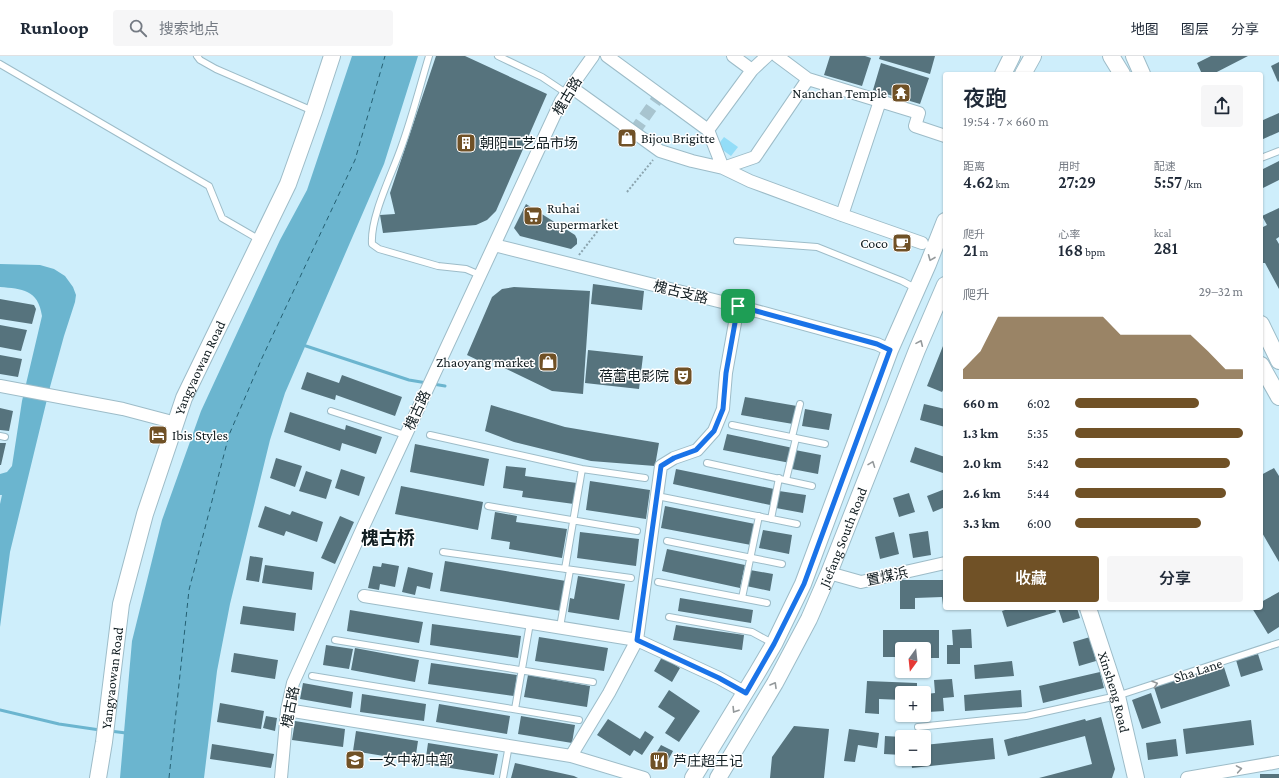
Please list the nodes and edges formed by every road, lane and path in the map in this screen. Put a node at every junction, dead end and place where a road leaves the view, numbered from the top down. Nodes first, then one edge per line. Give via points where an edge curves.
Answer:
1 (197, 56) edge
2 (332, 56) edge
3 (429, 56) edge
4 (498, 56) edge
5 (593, 56) edge
6 (607, 56) edge
7 (733, 56) edge
8 (767, 56) edge
9 (777, 56) edge
10 (1012, 56) edge
11 (1033, 56) edge
12 (1111, 56) edge
13 (1134, 56) edge
14 (0, 64) edge
15 (752, 70) junction
16 (1004, 72) edge
17 (1025, 72) edge
18 (1121, 72) edge
19 (1141, 72) edge
20 (808, 79) junction
21 (569, 90) junction
22 (880, 101) junction
23 (314, 111) junction
24 (708, 130) junction
25 (943, 135) edge
26 (1279, 150) edge
27 (660, 151) junction
28 (1263, 157) edge
29 (724, 168) junction
30 (627, 192) dead end
31 (842, 215) junction
32 (607, 219) dead end
33 (943, 226) edge
34 (260, 240) junction
35 (737, 241) dead end
36 (922, 242) dead end
37 (494, 245) junction
38 (572, 264) junction
39 (480, 275) junction
40 (917, 289) junction
41 (943, 290) edge
42 (738, 306) junction
43 (1263, 335) edge
44 (890, 350) junction
45 (1269, 367) edge
46 (0, 386) edge
47 (1279, 397) edge
48 (800, 404) dead end
49 (331, 411) dead end
50 (176, 422) junction
51 (732, 425) dead end
52 (405, 435) junction
53 (430, 435) dead end
54 (794, 438) junction
55 (825, 444) dead end
56 (707, 463) dead end
57 (582, 469) junction
58 (645, 478) dead end
59 (779, 478) junction
60 (786, 480) junction
61 (812, 486) dead end
62 (657, 496) junction
63 (488, 506) dead end
64 (759, 516) junction
65 (770, 519) junction
66 (574, 520) junction
67 (797, 524) dead end
68 (637, 531) dead end
69 (667, 541) dead end
70 (443, 552) dead end
71 (750, 558) junction
72 (943, 563) edge
73 (782, 564) dead end
74 (568, 569) junction
75 (829, 573) junction
76 (631, 578) dead end
77 (658, 582) dead end
78 (364, 596) dead end
79 (742, 598) junction
80 (767, 603) dead end
81 (1089, 610) edge
82 (669, 617) dead end
83 (530, 623) junction
84 (560, 627) junction
85 (335, 640) dead end
86 (637, 640) junction
87 (1279, 643) edge
88 (774, 644) junction
89 (522, 670) junction
90 (312, 676) dead end
91 (593, 682) dead end
92 (746, 693) junction
93 (1118, 696) junction
94 (515, 709) junction
95 (287, 710) junction
96 (579, 720) dead end
97 (918, 728) dead end
98 (508, 745) junction
99 (571, 756) junction
100 (1279, 762) edge
101 (98, 778) edge
102 (281, 778) edge
103 (502, 778) edge
104 (644, 778) edge
105 (693, 778) edge
106 (718, 778) edge
107 (1136, 778) edge
108 (1187, 778) edge

1 - 23 lane via 216,69
2 - 23 main road, Yangyaowan Road
3 - 39 lane via 401,147 376,214 371,236 372,244 379,249 438,266 466,269
4 - 21 lane
5 - 21 street, 槐古路
6 - 24 street
7 - 15 street
8 - 15 street
9 - 20 street
10 - 16 main road
11 - 17 main road
12 - 18 main road
13 - 19 main road
14 - 34 lane via 209,186 222,218
15 - 24 street
20 - 22 street
20 - 29 street via 755,157
21 - 27 street
21 - 37 street, 槐古路 via 561,101
22 - 25 street via 919,113 915,126
22 - 31 street
23 - 34 main road, Yangyaowan Road via 288,184
24 - 29 street
26 - 28 lane
27 - 29 street
27 - 30 path
29 - 31 street via 750,181
31 - 36 street
32 - 38 path
33 -> 40 main road, Jiefang South Road
34 - 50 main road, Yangyaowan Road via 184,398
35 - 40 lane via 817,247
37 - 38 street, 槐古支路
37 - 39 street, 槐古路
38 - 42 street, 槐古支路
39 - 52 street, 槐古路
40 - 44 main road, Jiefang South Road
75 -> 41 main road, Jiefang South Road
42 - 44 street, 槐古支路 via 877,344
42 - 62 street via 726,373 723,409 714,431 696,450 661,466
43 - 45 main road
44 - 88 main road, Jiefang South Road via 804,584
45 - 47 main road
46 - 50 street
48 - 54 lane
49 - 52 lane
50 - 101 main road, Yangyaowan Road via 145,514 121,604
51 - 54 lane
52 - 95 street, 槐古路 via 294,683
53 - 57 lane
54 - 55 lane
54 - 60 lane
56 - 59 lane
57 - 58 lane
57 - 66 lane
59 - 60 lane
59 - 65 lane
60 - 61 lane
62 - 64 lane
62 - 86 street
63 - 66 lane
64 - 65 lane
64 - 71 lane
65 - 67 lane
66 - 68 lane
66 - 74 lane
69 - 71 lane
70 - 74 lane
71 - 73 lane
71 - 79 lane
72 - 75 street, 置煤浜 via 861,582
74 - 76 lane
74 - 84 lane
106 -> 75 main road, Jiefang South Road via 775,683 809,619
77 - 79 lane
78 - 83 street
79 - 80 lane
81 - 93 main road, Xinsheng Road
82 - 88 lane via 752,632
83 - 84 street
83 - 89 lane
84 - 86 street
85 - 89 lane
86 - 92 street
86 - 99 street
93 -> 87 lane, Sha Lane
88 - 92 main road, Jiefang South Road
89 - 91 lane
89 - 94 lane
90 - 94 lane
92 -> 105 main road, Jiefang South Road
93 - 97 lane, Sha Lane via 1026,716
93 - 107 main road, Xinsheng Road
94 - 96 lane
95 - 98 street
95 - 102 street, 槐古路
98 - 99 street
98 - 103 lane
99 - 104 street
108 -> 100 street

